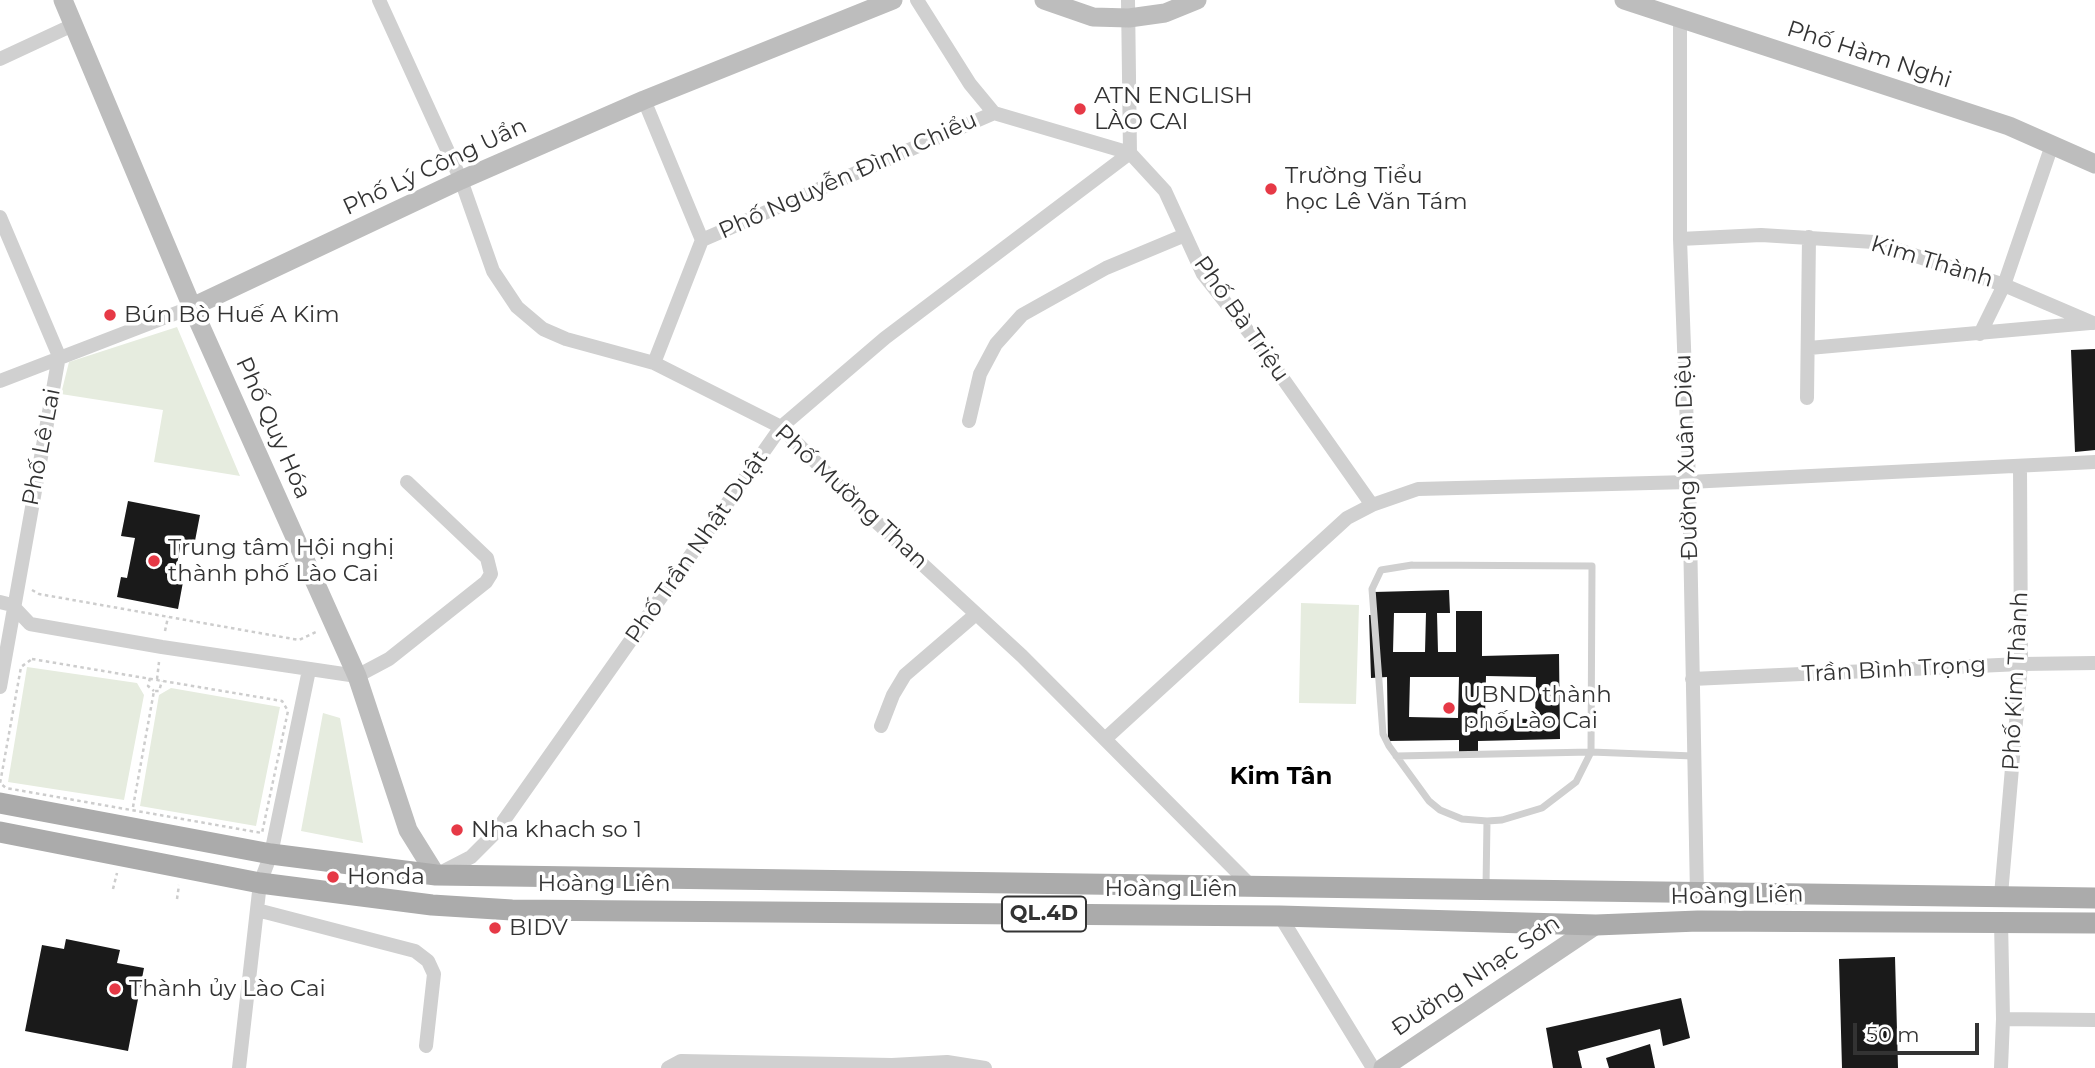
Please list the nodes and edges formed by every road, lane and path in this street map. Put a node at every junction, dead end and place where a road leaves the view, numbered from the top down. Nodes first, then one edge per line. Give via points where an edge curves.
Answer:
1 (63, 0) edge
2 (379, 0) edge
3 (893, 0) edge
4 (917, 0) edge
5 (1044, 0) edge
6 (1198, 0) edge
7 (1624, 0) edge
8 (1128, 9) edge
9 (1680, 20) junction
10 (73, 25) junction
11 (0, 59) edge
12 (644, 100) junction
13 (993, 113) junction
14 (2052, 145) junction
15 (1130, 153) junction
16 (2093, 158) edge
17 (461, 180) junction
18 (0, 216) edge
19 (1185, 235) junction
20 (1809, 237) junction
21 (1680, 239) junction
22 (702, 240) junction
23 (2004, 285) junction
24 (192, 307) junction
25 (1980, 334) junction
26 (1809, 348) junction
27 (60, 356) junction
28 (654, 363) junction
29 (0, 381) edge
30 (1807, 398) dead end
31 (969, 421) dead end
32 (781, 428) junction
33 (2095, 462) edge
34 (2020, 466) junction
35 (407, 482) dead end
36 (1689, 482) junction
37 (1372, 505) junction
38 (17, 582) junction
39 (6, 604) edge
40 (976, 614) junction
41 (334, 624) junction
42 (2095, 663) edge
43 (2021, 664) junction
44 (309, 670) junction
45 (357, 676) junction
46 (150, 678) junction
47 (1692, 679) junction
48 (162, 680) junction
49 (0, 687) edge
50 (154, 691) junction
51 (881, 726) dead end
52 (1105, 739) junction
53 (1591, 752) junction
54 (1396, 756) junction
55 (1693, 756) junction
56 (0, 803) edge
57 (131, 819) junction
58 (1487, 821) junction
59 (0, 832) edge
60 (271, 854) junction
61 (436, 875) junction
62 (260, 883) junction
63 (1253, 889) junction
64 (1486, 891) junction
65 (1604, 892) junction
66 (1697, 894) junction
67 (2001, 895) junction
68 (2095, 898) edge
69 (432, 905) junction
70 (257, 910) junction
71 (1280, 916) junction
72 (1487, 921) junction
73 (1698, 921) junction
74 (2001, 921) junction
75 (2095, 923) edge
76 (1596, 925) junction
77 (2003, 1019) junction
78 (2095, 1020) edge
79 (426, 1046) dead end
80 (891, 1066) edge
81 (1383, 1067) edge
82 (239, 1068) edge
83 (668, 1068) edge
84 (985, 1068) edge
85 (2001, 1068) edge

1 - 10 main road, Phố Quy Hóa
2 - 17 street, Phố Mường Than
3 - 12 main road, Phố Lý Công Uẩn
4 - 13 street
5 - 8 main road via 1093,17
6 - 8 main road via 1165,13
7 - 9 main road, Phố Hàm Nghi
8 - 15 street
9 - 14 main road, Phố Hàm Nghi via 2009,126
9 - 21 street, Đường Xuân Diệu
10 - 11 street
10 - 24 main road, Phố Quy Hóa
12 - 17 main road, Phố Lý Công Uẩn
12 - 22 street, Phố Nguyễn Đình Chiểu
13 - 15 street
13 - 22 street, Phố Nguyễn Đình Chiểu
14 - 16 main road, Phố Hàm Nghi
14 - 23 street
15 - 19 street, Phố Bà Triệu via 1165,191
15 - 32 street, Phố Trần Nhật Duật via 885,338
17 - 24 main road, Phố Lý Công Uẩn
17 - 28 street, Phố Mường Than via 493,271 517,307 544,329 566,338
18 - 27 street, Phố Lê Lai
19 - 31 street via 1106,268 1023,314 996,344 981,374
19 - 37 street, Phố Bà Triệu via 1203,274
20 - 21 street, Kim Thành
20 - 23 street, Kim Thành via 1874,242
20 - 26 street
21 - 36 street, Đường Xuân Diệu
22 - 28 street, Phố Nguyễn Đình Chiểu
23 - 25 street
23 - 25 street, Kim Thành via 2093,323
24 - 27 street, Phố Lý Công Uẩn
24 - 41 main road, Phố Quy Hóa
25 - 26 street
26 - 30 street
27 - 29 street, Phố Lý Công Uẩn
27 - 38 street, Phố Lê Lai
28 - 32 street, Phố Mường Than
32 - 40 street, Phố Mường Than
32 - 61 street, Phố Trần Nhật Duật via 495,833 471,857
33 - 34 street
34 - 36 street
34 - 43 street, Phố Kim Thành
35 - 45 street via 487,558 491,574 389,659
36 - 37 street via 1418,489
36 - 47 street, Đường Xuân Diệu
37 - 52 street via 1347,518
38 - 39 street, Phố Lê Lai
38 - 41 path via 39,594 299,640
39 - 44 street via 30,624
39 - 49 street, Phố Lê Lai
40 - 51 street via 905,675
40 - 52 street, Phố Mường Than
41 - 45 main road, Phố Quy Hóa
42 - 43 street, Trần Bình Trọng
43 - 47 street, Trần Bình Trọng
43 - 67 street, Phố Kim Thành
44 - 45 street
44 - 60 street
45 - 61 main road, Phố Quy Hóa via 400,809
46 - 48 path
46 - 50 path via 148,686
46 - 57 path via 32,659 25,662 0,783
47 - 55 street, Đường Xuân Diệu
48 - 50 path via 159,691
48 - 57 path via 287,705 262,833
50 - 57 path
52 - 63 street, Phố Mường Than
53 - 54 lane
53 - 54 lane via 1592,566 1412,565 1381,570 1373,589 1383,734
53 - 55 lane
53 - 58 lane via 1576,782 1542,808
54 - 58 lane via 1440,810 1462,819
55 - 66 street, Đường Xuân Diệu
56 - 57 main road, Hoàng Liên / QL.4D
57 - 60 main road, Hoàng Liên / QL.4D
58 - 64 lane
59 - 62 main road, Hoàng Liên / QL.4D
60 - 61 main road, Hoàng Liên / QL.4D
60 - 62 street
61 - 63 main road, Hoàng Liên / QL.4D
61 - 69 main road
62 - 69 main road, Hoàng Liên / QL.4D
62 - 70 street
63 - 64 main road, Hoàng Liên / QL.4D
63 - 71 main road
64 - 65 main road, Hoàng Liên / QL.4D
64 - 72 main road
65 - 66 main road, Hoàng Liên / QL.4D
65 - 76 main road
66 - 67 main road, Hoàng Liên / QL.4D
66 - 73 main road
67 - 68 main road, Hoàng Liên / QL.4D
67 - 74 main road
69 - 71 main road, Hoàng Liên / QL.4D via 512,910
70 - 79 street via 415,951 428,961 434,974
70 - 82 street
71 - 72 main road, Hoàng Liên / QL.4D
71 - 81 street
72 - 76 main road, Hoàng Liên / QL.4D
73 - 74 main road, Hoàng Liên / QL.4D
73 - 76 main road, Hoàng Liên / QL.4D
74 - 75 main road, Hoàng Liên / QL.4D
74 - 77 street
76 - 81 main road, Đường Nhạc Sơn
77 - 78 street
77 - 85 street
80 - 83 street via 681,1061
80 - 84 street via 947,1062

